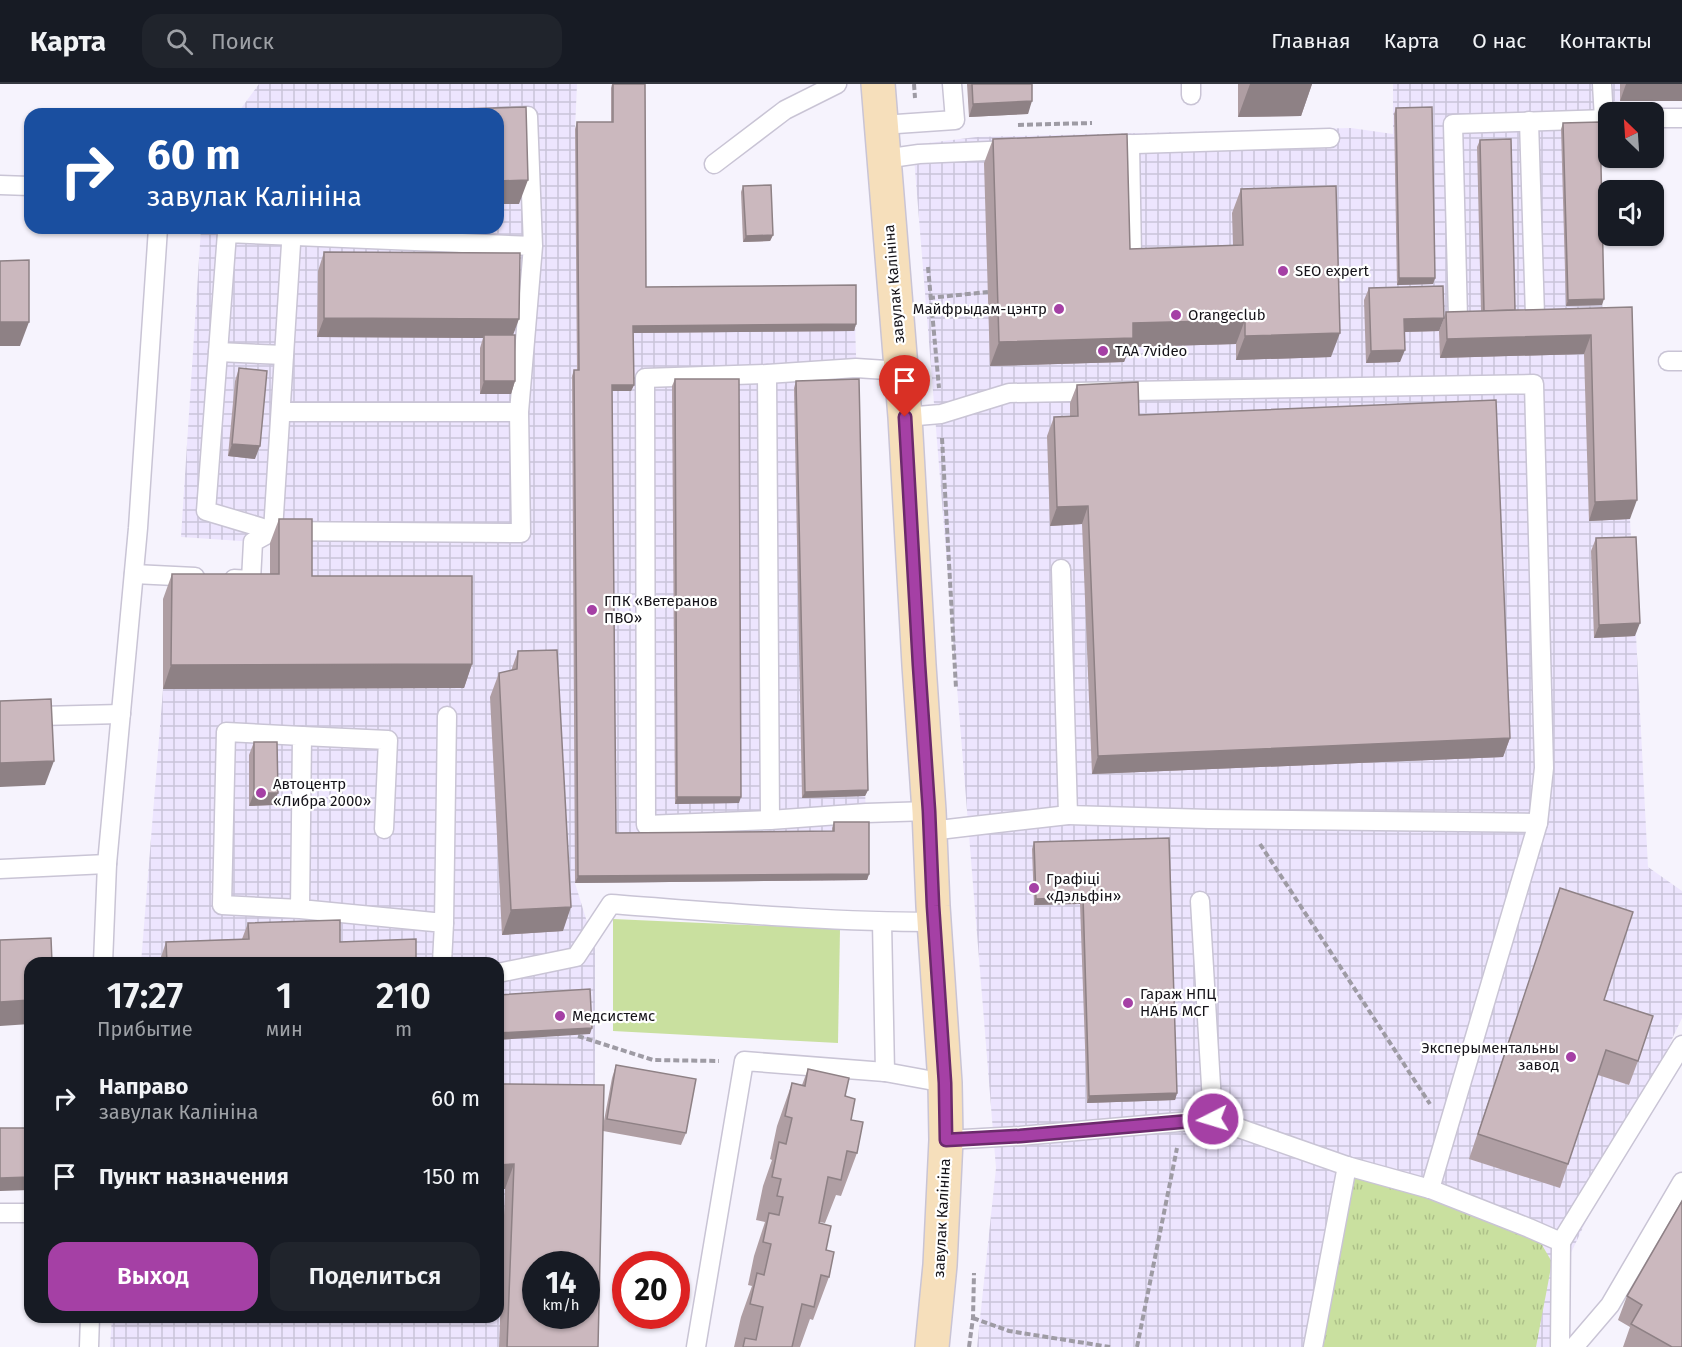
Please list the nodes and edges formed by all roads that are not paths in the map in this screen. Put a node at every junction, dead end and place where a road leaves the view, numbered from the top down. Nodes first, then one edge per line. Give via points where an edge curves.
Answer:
1 (837, 84) edge
2 (878, 84) edge
3 (952, 84) edge
4 (1602, 84) edge
5 (1604, 102) edge
6 (504, 117) edge
7 (1664, 118) edge
8 (1682, 118) edge
9 (1598, 119) edge
10 (1529, 121) junction
11 (882, 125) junction
12 (1330, 138) dead end
13 (1130, 144) junction
14 (1083, 146) edge
15 (1024, 149) edge
16 (884, 159) junction
17 (714, 164) dead end
18 (0, 185) edge
19 (24, 186) edge
20 (158, 234) edge
21 (227, 234) edge
22 (292, 234) edge
23 (326, 234) edge
24 (533, 246) junction
25 (1132, 258) edge
26 (1535, 316) edge
27 (1458, 318) edge
28 (218, 352) junction
29 (284, 355) junction
30 (902, 371) junction
31 (767, 374) junction
32 (281, 411) junction
33 (519, 412) junction
34 (905, 417) junction
35 (273, 531) junction
36 (1061, 569) dead end
37 (134, 574) junction
38 (121, 714) junction
39 (447, 716) dead end
40 (0, 717) edge
41 (302, 736) junction
42 (1068, 814) junction
43 (770, 820) junction
44 (929, 821) junction
45 (1538, 822) junction
46 (384, 829) dead end
47 (107, 864) junction
48 (0, 869) edge
49 (1200, 901) dead end
50 (300, 909) junction
51 (882, 922) junction
52 (934, 922) junction
53 (444, 923) junction
54 (103, 957) edge
55 (442, 957) edge
56 (504, 972) edge
57 (1682, 1045) edge
58 (885, 1072) junction
59 (945, 1083) junction
60 (1213, 1119) junction
61 (946, 1140) junction
62 (1347, 1166) junction
63 (1682, 1182) edge
64 (1430, 1189) junction
65 (0, 1213) edge
66 (24, 1213) edge
67 (1561, 1242) junction
68 (90, 1323) edge
69 (89, 1347) edge
70 (696, 1347) edge
71 (932, 1347) edge
72 (1313, 1347) edge
73 (1560, 1347) edge
74 (1574, 1347) edge

1 - 17 lane via 785,110
2 - 11 street, завулак Калініна
3 - 11 lane via 955,120
4 - 5 lane
6 - 24 lane via 528,116
7 - 8 lane
9 - 10 lane
10 - 26 lane
10 - 27 lane via 1453,124
11 - 16 street, завулак Калініна
12 - 13 lane
13 - 14 lane
13 - 25 lane
15 - 16 lane
16 - 30 street, завулак Калініна
18 - 19 lane
20 - 37 lane
21 - 28 lane
22 - 29 lane
23 - 24 lane
24 - 33 lane
28 - 29 lane
28 - 35 lane via 206,511
29 - 32 lane
30 - 31 lane via 856,368
30 - 34 street, завулак Калініна
31 - 43 lane
31 - 43 lane via 645,378 646,825
32 - 33 lane
32 - 35 lane
33 - 35 lane via 521,533
34 - 44 street, завулак Калініна
34 - 45 lane via 941,414 1009,393 1534,384 1544,768
35 - 37 lane via 253,542 251,580
36 - 42 lane
37 - 38 lane
38 - 40 lane
38 - 47 lane
39 - 53 lane
41 - 46 lane via 388,740
41 - 50 lane
41 - 50 lane via 226,732 222,905
42 - 44 lane
42 - 45 lane
43 - 44 lane via 866,813
44 - 52 street, завулак Калініна
45 - 64 lane
47 - 48 lane
47 - 54 lane
49 - 60 lane
50 - 53 lane
51 - 52 lane
51 - 56 lane via 611,904 576,957
51 - 58 lane
52 - 59 street, завулак Калініна
53 - 55 lane
57 - 67 lane
58 - 59 lane
58 - 70 lane via 744,1061
59 - 61 street, завулак Калініна
60 - 61 lane
60 - 62 lane
61 - 71 street, завулак Калініна
62 - 64 lane
62 - 72 lane
63 - 74 lane via 1610,1305
64 - 67 lane
65 - 66 lane
67 - 73 lane
68 - 69 lane

